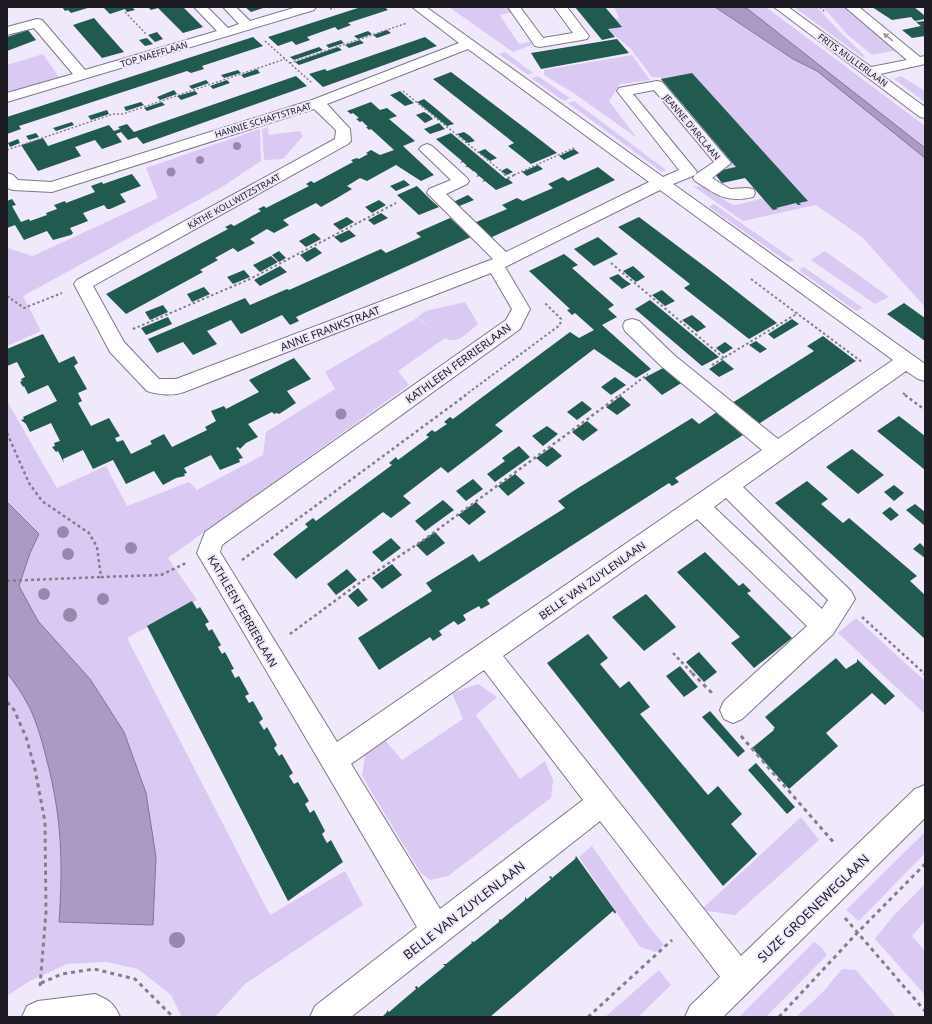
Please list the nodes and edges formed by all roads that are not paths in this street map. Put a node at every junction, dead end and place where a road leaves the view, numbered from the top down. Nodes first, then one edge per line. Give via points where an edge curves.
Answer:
1 (200, 7) edge
2 (229, 7) edge
3 (310, 7) edge
4 (514, 7) edge
5 (560, 7) edge
6 (780, 7) edge
7 (851, 7) edge
8 (424, 11) edge
9 (248, 26) junction
10 (7, 31) edge
11 (226, 32) junction
12 (469, 44) junction
13 (922, 61) edge
14 (869, 72) junction
15 (82, 76) junction
16 (7, 98) edge
17 (323, 101) junction
18 (925, 114) edge
19 (427, 149) dead end
20 (695, 174) junction
21 (7, 178) edge
22 (661, 183) junction
23 (748, 193) dead end
24 (500, 263) junction
25 (632, 326) dead end
26 (112, 338) joint
27 (906, 361) junction
28 (925, 374) edge
29 (777, 450) junction
30 (727, 485) junction
31 (698, 506) junction
32 (824, 626) junction
33 (486, 654) junction
34 (733, 710) road end
35 (333, 761) junction
36 (925, 799) edge
37 (602, 802) junction
38 (437, 932) junction
39 (740, 979) junction
40 (38, 1017) edge
41 (104, 1017) edge
42 (326, 1017) edge
43 (701, 1017) edge

1 - 11 street
2 - 9 street
3 - 9 street, TOP NAEFFLAAN
4 - 5 street via 540,43 582,36
6 - 14 street, FRITS MULLERLAAN
13 -> 7 street
8 - 12 street
9 - 11 street, TOP NAEFFLAAN
10 - 15 street via 37,23
11 - 15 street, TOP NAEFFLAAN
12 - 17 street, HANNIE SCHAFTSTRAAT
12 - 22 street
13 - 14 street
14 - 18 street, FRITS MULLERLAAN
15 - 16 street, TOP NAEFFLAAN
17 - 21 street, HANNIE SCHAFTSTRAAT via 52,186 13,185
17 - 26 street, KÄTHE KOLLWITZSTRAAT via 343,129 344,141 83,284
19 - 24 street via 461,181 435,193
20 - 20 street, JEANNE D'ARCLAAN via 624,91 657,85 723,162
20 - 22 street, JEANNE D'ARCLAAN
20 - 23 street, JEANNE D'ARCLAAN via 728,194
22 - 24 street, ANNE FRANKSTRAAT
22 - 27 street
24 - 26 street, ANNE FRANKSTRAAT via 177,387 154,386 117,347
24 - 35 street, KATHLEEN FERRIERLAAN via 521,309 513,324 213,539 208,553
25 - 29 street via 667,360
27 - 28 street
27 - 29 street, BELLE VAN ZUYLENLAAN
29 - 30 street, BELLE VAN ZUYLENLAAN
30 - 31 street, BELLE VAN ZUYLENLAAN
30 - 32 street via 843,599
31 - 32 street
31 - 33 street, BELLE VAN ZUYLENLAAN
32 - 34 street
33 - 35 street, BELLE VAN ZUYLENLAAN
33 - 37 street
35 - 38 street, KATHLEEN FERRIERLAAN
36 - 39 street, SUZE GROENEWEGLAAN
37 - 38 street, BELLE VAN ZUYLENLAAN
37 - 39 street
38 - 42 street, BELLE VAN ZUYLENLAAN
39 - 43 street, SUZE GROENEWEGLAAN
40 - 41 street via 95,1010

